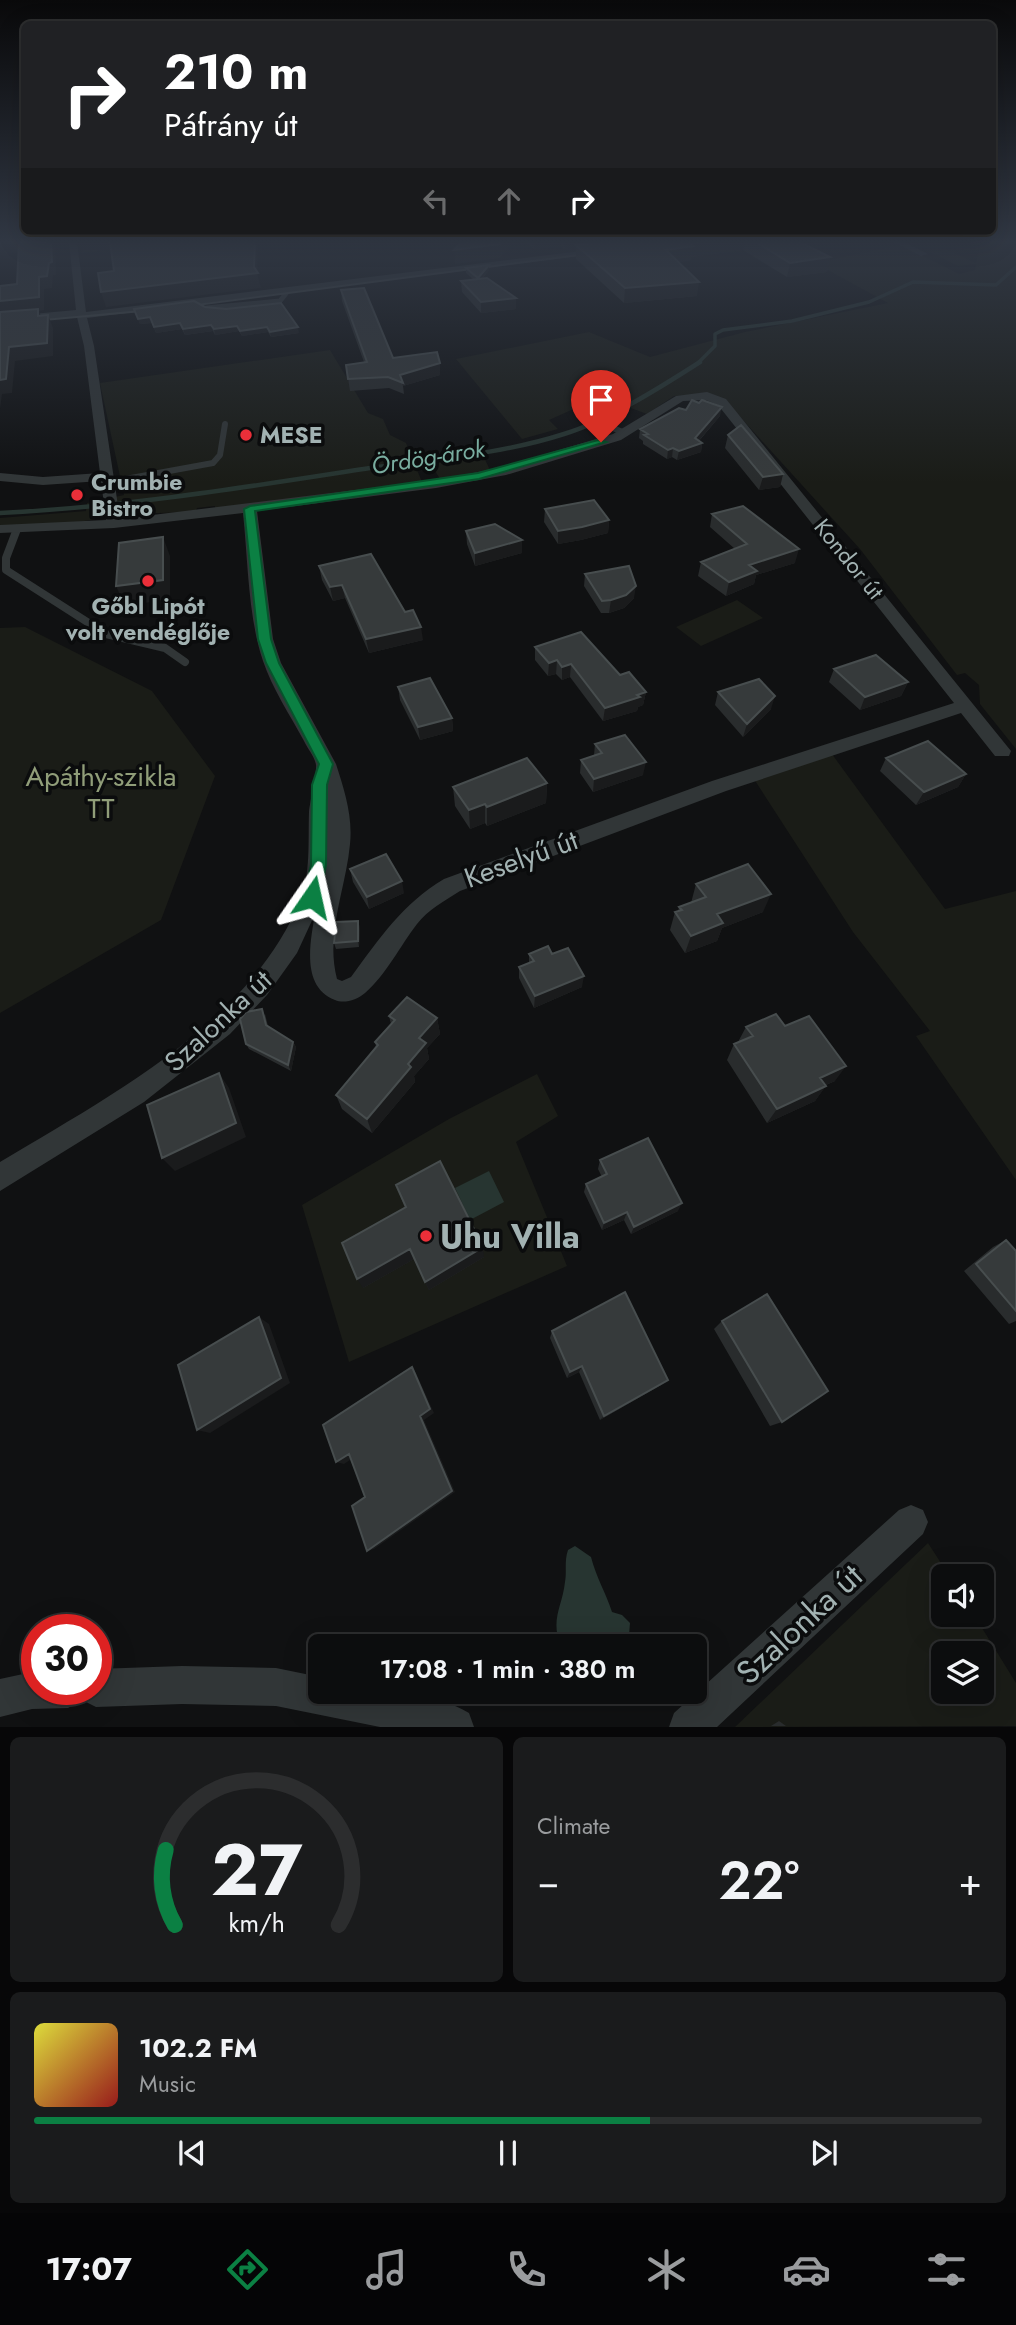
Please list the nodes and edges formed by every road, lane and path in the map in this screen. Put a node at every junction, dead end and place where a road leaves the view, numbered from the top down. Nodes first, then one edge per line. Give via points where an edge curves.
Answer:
1 (83, 323) edge
2 (584, 416) dead end
3 (225, 424) dead end
4 (625, 433) junction
5 (0, 477) edge
6 (109, 479) junction
7 (250, 509) junction
8 (114, 519) junction
9 (0, 530) edge
10 (17, 530) junction
11 (185, 662) dead end
12 (966, 705) junction
13 (1002, 751) dead end
14 (326, 764) junction
15 (0, 1177) edge
16 (911, 1522) dead end
17 (112, 1687) edge
18 (21, 1693) edge
19 (0, 1698) edge
20 (455, 1727) edge
21 (688, 1727) edge

1 - 6 street
2 - 4 lane
3 - 6 lane via 220,455 213,463
4 - 7 street via 500,472 436,485
4 - 12 street, Kondor út via 680,398 707,396 722,402
5 - 6 street
6 - 8 street
7 - 8 street
7 - 14 street via 265,639 272,663
8 - 10 street
9 - 10 street
10 - 11 lane via 5,570 106,634 165,648
12 - 13 street, Kondor út
12 - 14 street, Keselyű út via 719,786 453,885 411,915 359,984 340,992 327,985 321,958 340,843 337,799
14 - 15 street, Szalonka út via 319,785 318,865 312,897 295,938 270,977 147,1086
16 - 21 street, Szalonka út
17 - 20 street via 276,1687 443,1720
18 - 19 street

